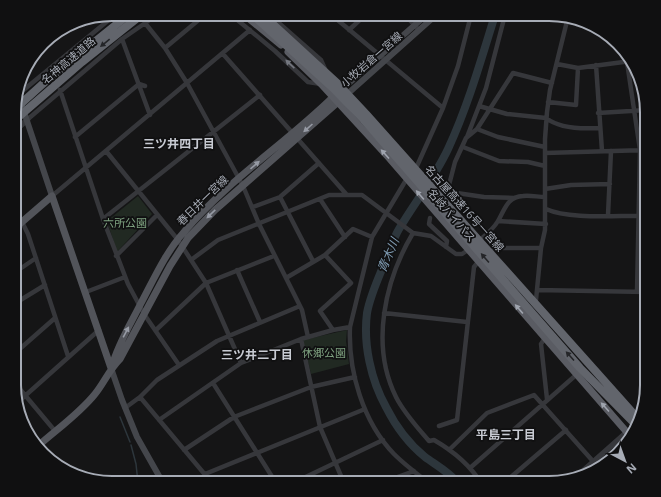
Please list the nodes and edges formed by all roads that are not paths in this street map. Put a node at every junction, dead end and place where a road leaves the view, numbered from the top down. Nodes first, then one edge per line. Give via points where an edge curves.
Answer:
1 (107, 21) edge
2 (121, 21) edge
3 (133, 21) edge
4 (147, 21) edge
5 (197, 21) edge
6 (239, 21) edge
7 (251, 21) edge
8 (259, 21) edge
9 (270, 21) edge
10 (271, 21) edge
11 (277, 21) edge
12 (339, 21) edge
13 (359, 21) edge
14 (410, 21) edge
15 (419, 21) edge
16 (430, 21) edge
17 (469, 21) edge
18 (503, 21) edge
19 (145, 23) junction
20 (566, 23) edge
21 (414, 25) junction
22 (250, 30) junction
23 (349, 30) junction
24 (419, 30) junction
25 (122, 39) junction
26 (164, 48) junction
27 (223, 54) junction
28 (380, 55) junction
29 (386, 59) junction
30 (625, 62) edge
31 (556, 64) junction
32 (596, 65) junction
33 (578, 68) junction
34 (325, 69) junction
35 (630, 70) edge
36 (187, 83) junction
37 (552, 83) junction
38 (139, 84) junction
39 (321, 84) junction
40 (145, 86) dead end
41 (24, 88) edge
42 (60, 90) junction
43 (347, 90) junction
44 (260, 95) junction
45 (335, 100) junction
46 (548, 102) junction
47 (22, 103) edge
48 (22, 105) edge
49 (479, 106) junction
50 (443, 108) junction
51 (490, 109) junction
52 (634, 111) junction
53 (640, 111) edge
54 (598, 113) junction
55 (150, 114) junction
56 (21, 115) edge
57 (546, 118) junction
58 (28, 119) junction
59 (21, 125) edge
60 (599, 128) junction
61 (477, 129) junction
62 (214, 132) junction
63 (295, 135) junction
64 (75, 136) junction
65 (466, 138) junction
66 (462, 147) junction
67 (545, 147) junction
68 (640, 150) junction
69 (106, 151) junction
70 (602, 151) junction
71 (611, 151) junction
72 (545, 153) junction
73 (318, 163) junction
74 (545, 166) junction
75 (86, 167) junction
76 (418, 168) junction
77 (239, 179) junction
78 (408, 182) junction
79 (610, 184) junction
80 (449, 185) dead end
81 (243, 186) junction
82 (545, 189) junction
83 (138, 192) junction
84 (448, 194) dead end
85 (347, 195) junction
86 (52, 196) junction
87 (280, 197) junction
88 (545, 197) junction
89 (514, 198) junction
90 (320, 199) junction
91 (253, 207) junction
92 (546, 209) junction
93 (288, 213) junction
94 (157, 215) junction
95 (387, 215) junction
96 (608, 215) junction
97 (640, 216) junction
98 (430, 218) dead end
99 (103, 220) junction
100 (498, 221) junction
101 (22, 222) joint
102 (258, 224) junction
103 (546, 224) junction
104 (413, 233) junction
105 (345, 237) junction
106 (372, 237) junction
107 (481, 239) junction
108 (180, 243) junction
109 (446, 247) junction
110 (541, 248) junction
111 (468, 250) junction
112 (492, 250) junction
113 (325, 255) junction
114 (116, 256) junction
115 (274, 256) junction
116 (36, 258) junction
117 (191, 260) junction
118 (313, 261) junction
119 (478, 262) junction
120 (21, 268) edge
121 (237, 270) junction
122 (125, 276) junction
123 (286, 278) junction
124 (206, 283) junction
125 (45, 285) junction
126 (537, 290) junction
127 (86, 292) junction
128 (637, 292) joint
129 (21, 300) edge
130 (536, 300) junction
131 (140, 306) junction
132 (300, 306) junction
133 (384, 313) junction
134 (144, 314) junction
135 (55, 318) junction
136 (260, 322) junction
137 (467, 322) junction
138 (350, 327) junction
139 (98, 330) junction
140 (156, 330) junction
141 (333, 330) junction
142 (229, 335) junction
143 (308, 337) junction
144 (545, 338) junction
145 (301, 339) junction
146 (21, 348) edge
147 (68, 356) junction
148 (241, 363) junction
149 (179, 364) junction
150 (111, 368) junction
151 (576, 375) junction
152 (355, 377) junction
153 (213, 383) junction
154 (311, 387) junction
155 (21, 392) edge
156 (24, 396) junction
157 (140, 397) junction
158 (548, 400) junction
159 (542, 404) junction
160 (125, 408) junction
161 (365, 409) junction
162 (234, 417) junction
163 (159, 420) junction
164 (632, 421) edge
165 (632, 422) edge
166 (632, 422) edge
167 (632, 422) edge
168 (439, 426) dead end
169 (320, 427) junction
170 (566, 430) junction
171 (55, 431) junction
172 (626, 434) edge
173 (383, 440) junction
174 (42, 442) edge
175 (184, 450) junction
176 (449, 450) junction
177 (256, 453) junction
178 (593, 461) junction
179 (335, 463) junction
180 (595, 463) edge
181 (470, 468) junction
182 (585, 468) edge
183 (414, 471) junction
184 (205, 474) joint
185 (159, 476) edge
186 (271, 476) edge
187 (308, 476) edge
188 (341, 476) edge
189 (400, 476) edge
190 (420, 476) edge
191 (476, 476) edge
192 (512, 476) edge

1 - 41 street
2 - 47 highway, 名神高速道路, bridge
3 -> 56 highway, 名神高速道路, bridge
4 - 19 street
5 - 26 street
6 - 22 street
7 - 39 highway, 名岐バイパス
167 -> 8 highway, 名古屋高速16号一宮線, bridge via 364,120
9 - 165 highway, 名古屋高速16号一宮線, bridge via 362,109
10 - 34 highway, 名岐バイパス
11 - 34 street via 321,60
12 - 23 street
13 - 23 street
14 - 21 street
15 - 21 main road, 小牧岩倉一宮線
16 - 24 main road, 小牧岩倉一宮線
17 - 50 street via 458,66
18 - 49 street
19 - 25 street
19 - 26 street
20 - 31 street
21 - 24 street
21 - 28 main road, 小牧岩倉一宮線
22 - 27 street
39 -> 22 street via 308,82
23 - 28 street
24 - 29 main road, 小牧岩倉一宮線
25 - 38 street
25 - 42 street
26 - 36 street
27 - 36 street
27 - 44 street
28 - 29 street
28 - 43 main road, 小牧岩倉一宮線
29 - 43 main road, 小牧岩倉一宮線
29 - 50 street
30 - 32 street
31 - 33 street
31 - 37 street
32 - 33 street
32 - 54 street
33 - 46 street via 576,105
34 - 43 highway, 名岐バイパス
35 - 52 street
36 - 55 street
36 - 62 street
37 - 46 street
37 - 51 street via 512,73
38 - 40 street
38 - 55 street
38 - 64 street
39 - 45 highway, 名岐バイパス
42 - 58 street
42 - 64 street
43 - 45 main road, 小牧岩倉一宮線
43 - 76 highway, 名岐バイパス
44 - 62 street
44 - 63 street
45 - 63 main road, 春日井一宮線
78 -> 45 highway, 名岐バイパス
46 - 57 street
48 - 58 main road
49 - 51 street
49 - 65 street
50 - 76 street
51 - 57 street via 507,114
51 - 61 street
52 - 53 street
52 - 54 street
52 - 68 street
54 - 60 street
55 - 69 street
57 - 60 street via 580,129
57 - 67 street
58 - 59 street
58 - 86 main road
60 - 70 street
61 - 65 street
61 - 67 street via 498,137
62 - 77 street
62 - 83 street
63 - 73 street
77 -> 63 main road, 春日井一宮線
63 - 81 main road, 春日井一宮線
64 - 75 street
65 - 66 street
66 - 74 street via 499,160
66 - 80 street
67 - 72 street
68 - 71 street
68 - 97 street
69 - 75 street
69 - 83 street
70 - 71 street
70 - 72 street
71 - 79 street
72 - 74 street
73 - 85 street
73 - 87 street
74 - 82 street
75 - 86 street
75 - 99 street
76 - 107 highway, 名岐バイパス
77 - 81 street
77 - 108 main road, 春日井一宮線 via 198,217
78 - 95 street
111 -> 78 highway, 名岐バイパス
79 - 82 street
79 - 96 street
81 - 91 street
81 -> 108 main road, 春日井一宮線
82 - 88 street
83 - 94 street
83 - 99 street
84 - 89 street via 450,192
85 - 90 street
85 - 95 street via 362,195
86 - 101 main road
86 - 127 main road
87 - 91 street
87 - 93 street
88 - 89 street
88 - 92 street
89 - 100 street via 506,204
90 - 93 street
90 - 105 street
91 - 102 street
92 - 96 street via 559,213
92 - 103 street
93 - 102 street
93 - 118 street
94 - 108 street
94 - 114 street
95 - 104 street
95 - 106 street
96 - 97 street
97 - 128 street
98 - 109 street via 429,224 448,241
99 - 114 street
100 - 103 street
100 - 107 street
101 - 116 street
102 - 115 street
102 - 117 street via 218,240
103 - 110 street
104 - 109 street via 431,236
104 - 133 street via 398,264
105 - 106 street via 354,229
105 - 113 street
106 - 138 street
107 - 112 highway, 名岐バイパス
108 - 117 street
108 - 131 main road, 春日井一宮線
108 - 134 main road, 春日井一宮線
109 - 111 street via 456,254
110 - 112 street
110 - 126 street
111 - 119 highway, 名岐バイパス
112 - 130 highway, 名岐バイパス
113 - 118 street
113 - 141 street via 351,283 320,310
114 - 122 street
115 - 121 street
115 - 123 street
116 - 120 street
116 - 125 street
117 - 124 street
118 - 123 street
119 - 137 street via 474,267
144 -> 119 highway, 名岐バイパス
121 - 124 street
121 - 136 street
122 - 127 street
122 - 131 street
123 - 132 street
124 - 140 street
124 - 142 street
125 - 129 street
125 - 135 street
126 - 128 street
126 - 130 street
127 - 139 main road
130 - 164 highway, 名岐バイパス
131 - 134 street
150 -> 131 main road, 春日井一宮線 via 115,354
132 - 136 street
132 - 143 street
133 - 137 street
133 - 176 street via 385,357 396,396 429,441 434,440
134 - 140 street
134 - 150 main road, 春日井一宮線 via 120,359
135 - 146 street
135 - 147 street
136 - 142 street
137 - 168 street via 457,420
138 - 141 street
138 - 152 street via 349,341
139 - 147 street
139 - 150 main road
140 - 149 street
141 - 143 street
142 - 148 street
142 - 149 street
143 - 145 street
144 - 151 highway, 名岐バイパス
144 - 158 street via 541,344
145 - 148 street
145 - 154 street
147 - 156 street
148 - 153 street
149 - 157 street
150 - 160 main road
150 - 171 main road, 春日井一宮線 via 95,394
151 - 158 street
166 -> 151 highway, 名岐バイパス
152 - 154 street
152 - 161 street
153 - 162 street
153 - 163 street
154 - 162 street
154 - 169 street
155 - 156 street
156 - 171 street
157 - 160 street
157 - 163 street
158 - 159 street
159 - 170 street
159 - 176 street via 534,395 487,413
159 - 181 street
160 - 185 main road via 137,437
161 - 169 street
161 - 173 street
162 - 175 street
162 - 177 street
163 - 175 street
169 - 177 street
169 - 179 street
170 - 178 street
170 - 192 street
171 - 174 main road, 春日井一宮線
172 - 178 street
173 - 179 street
173 - 183 street via 393,453
175 - 184 street
176 - 181 street
177 - 184 street
177 - 186 street
178 - 180 street
178 - 182 street
179 - 187 street
179 - 188 street
181 - 191 street
183 - 189 street
183 - 190 street

